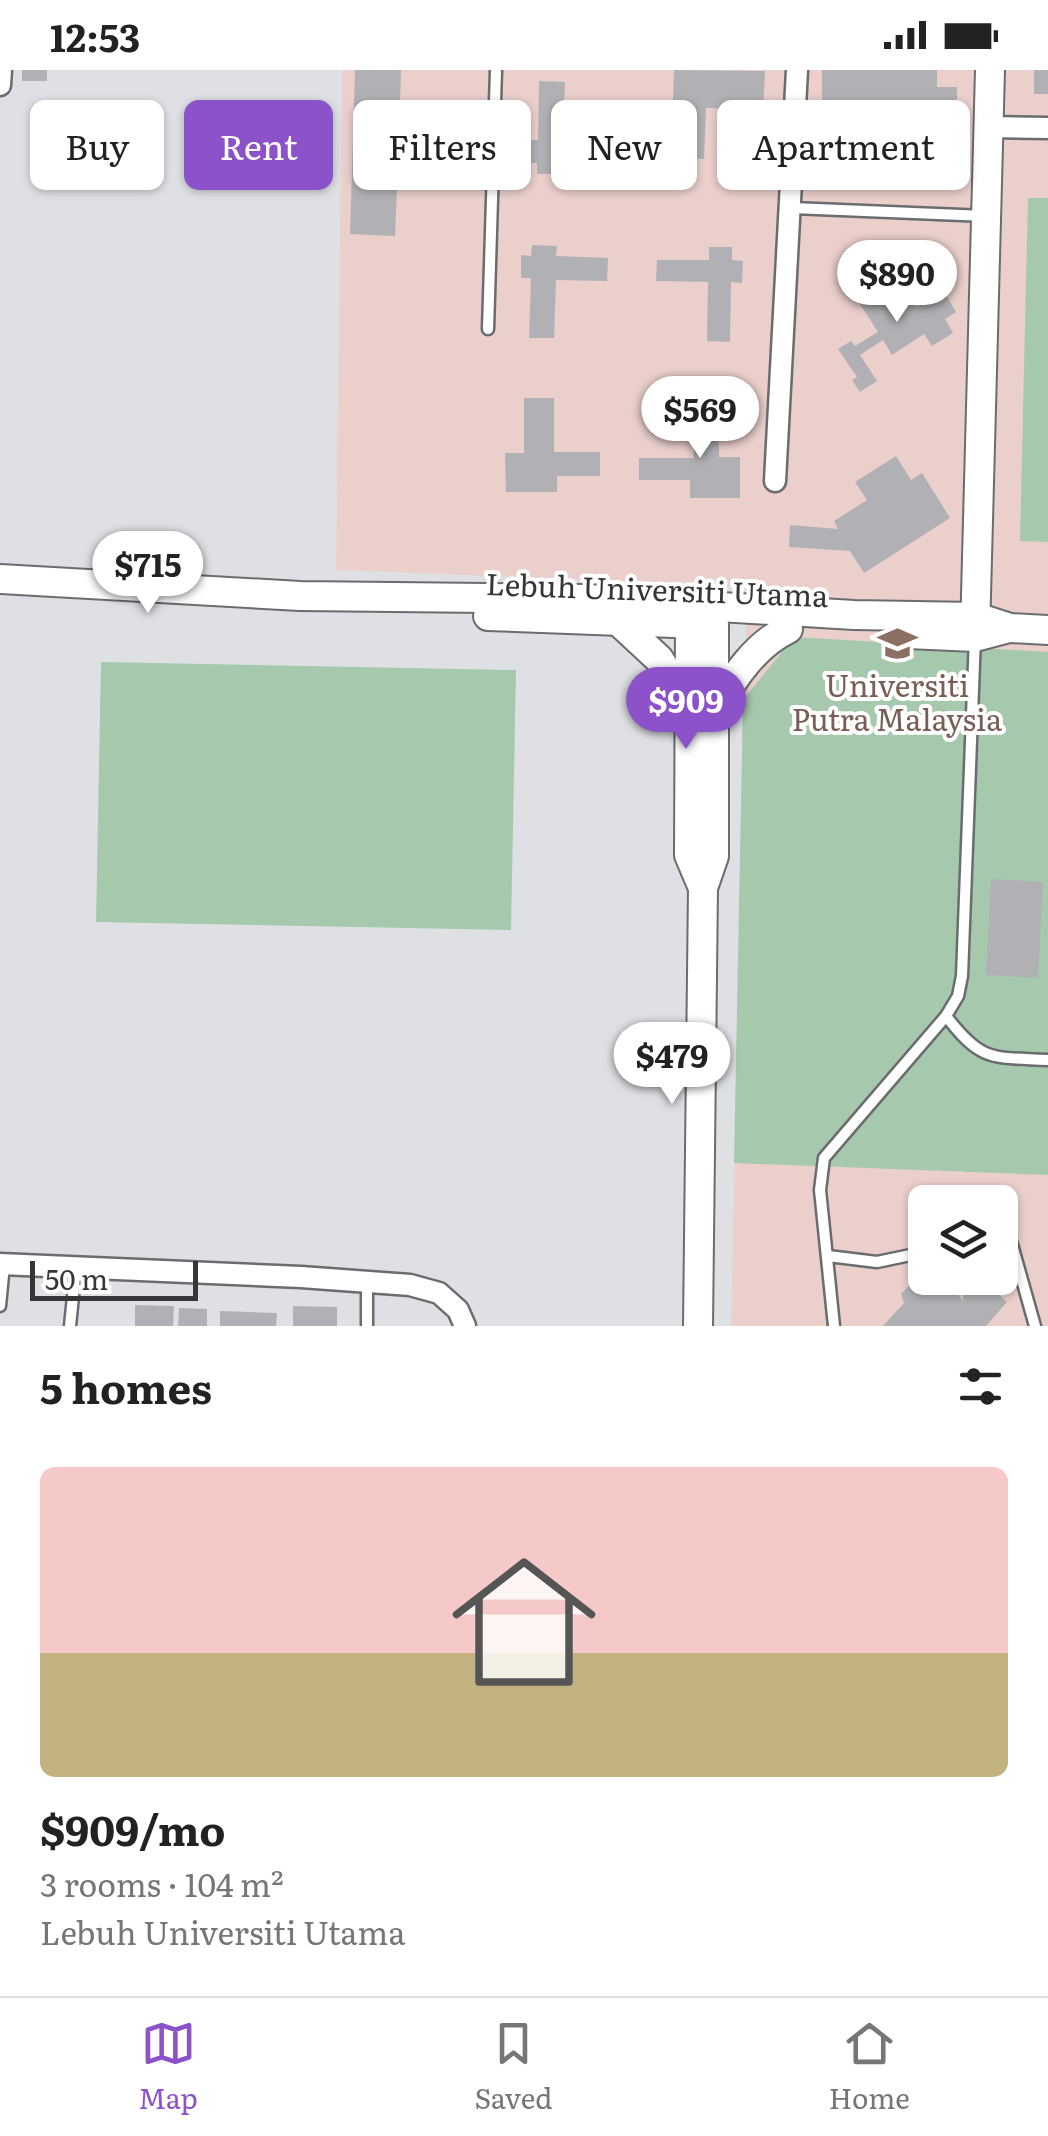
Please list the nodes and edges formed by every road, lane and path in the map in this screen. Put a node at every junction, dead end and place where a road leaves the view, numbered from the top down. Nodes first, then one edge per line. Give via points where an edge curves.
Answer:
1 (0, 70) edge
2 (496, 70) edge
3 (798, 70) edge
4 (990, 70) edge
5 (0, 85) edge
6 (989, 127) junction
7 (1048, 128) edge
8 (792, 208) junction
9 (987, 216) junction
10 (488, 330) dead end
11 (775, 481) dead end
12 (0, 578) edge
13 (300, 596) junction
14 (522, 598) junction
15 (854, 615) junction
16 (618, 621) junction
17 (701, 621) junction
18 (976, 626) junction
19 (788, 629) junction
20 (1048, 630) edge
21 (703, 709) junction
22 (946, 1016) junction
23 (1048, 1060) edge
24 (908, 1255) edge
25 (828, 1256) junction
26 (2, 1264) edge
27 (76, 1266) junction
28 (1018, 1269) edge
29 (367, 1282) junction
30 (0, 1306) edge
31 (70, 1326) edge
32 (367, 1326) edge
33 (465, 1326) edge
34 (698, 1326) edge
35 (834, 1326) edge
36 (1034, 1326) edge

1 - 5 street
2 - 10 lane
3 - 8 street
4 - 6 street
6 - 7 street
6 - 9 street
8 - 9 lane
8 - 11 street
9 - 18 street
12 - 13 street, Lebuh Universiti Utama
13 - 14 street, Lebuh Universiti Utama
13 - 16 street, Lebuh Universiti Utama via 446,615
14 - 15 street, Lebuh Universiti Utama
14 - 17 street
15 - 17 street
15 - 18 street, Lebuh Universiti Utama
16 - 17 street, Lebuh Universiti Utama
16 - 21 street
17 - 19 street, Lebuh Universiti Utama
17 - 21 street
18 - 19 street, Lebuh Universiti Utama
18 - 20 street, Lebuh Universiti Utama
18 - 22 lane via 962,976
19 - 21 street
21 - 34 street via 714,856 703,888
22 - 23 lane via 986,1056
22 - 25 lane via 824,1158 820,1190
24 - 25 lane via 876,1262
25 - 35 lane
26 - 27 street
26 - 30 lane
27 - 29 street
27 - 31 lane
28 - 36 lane
29 - 32 lane
29 - 33 street via 440,1292

